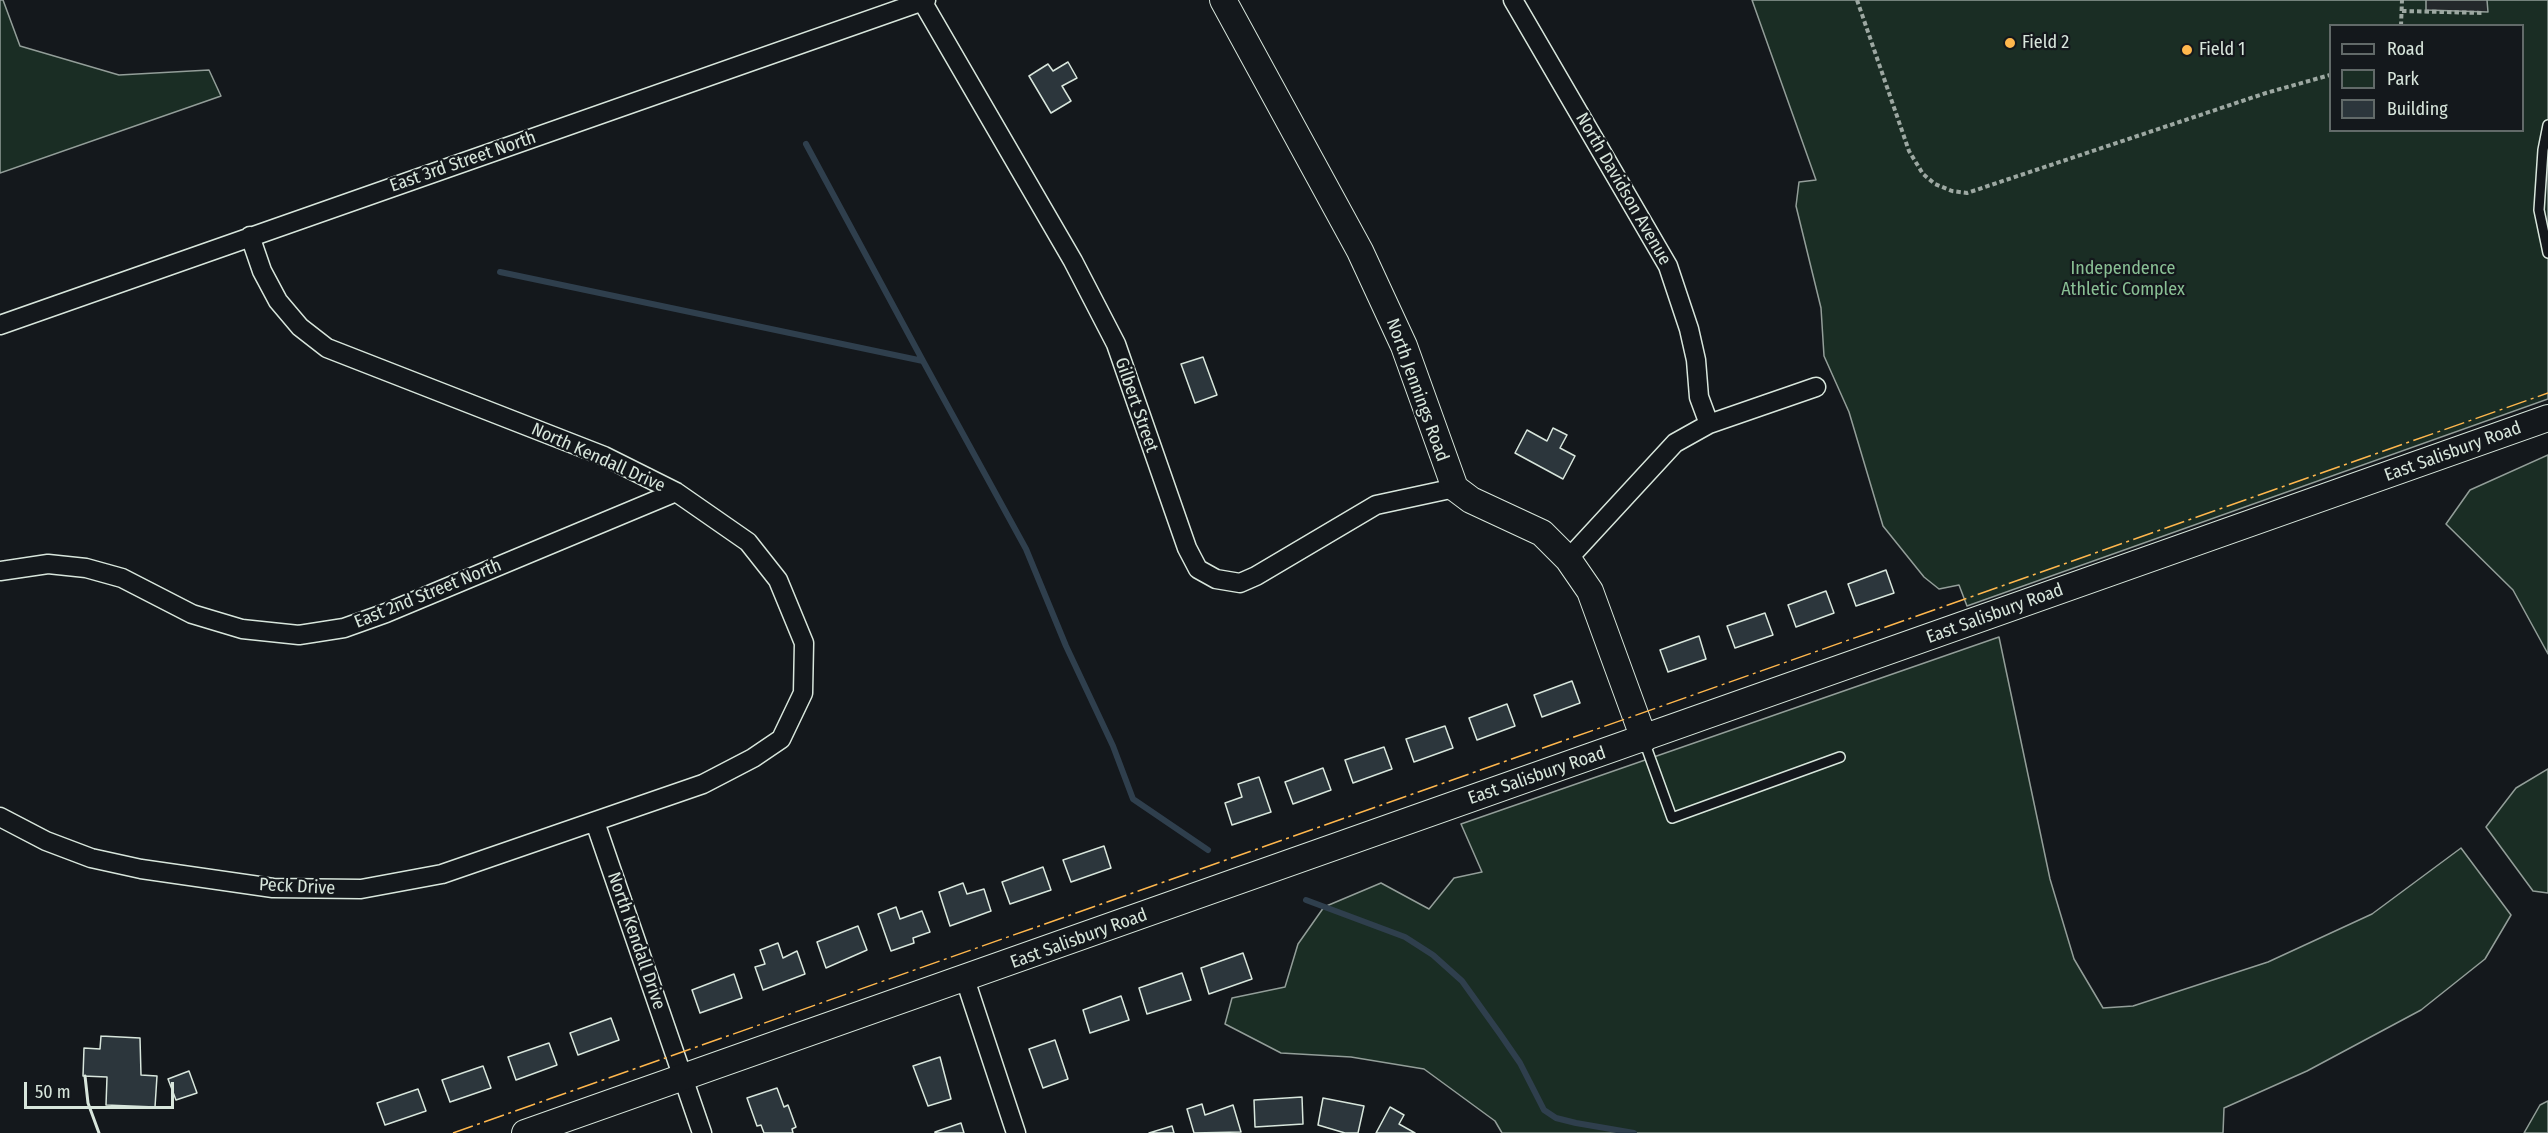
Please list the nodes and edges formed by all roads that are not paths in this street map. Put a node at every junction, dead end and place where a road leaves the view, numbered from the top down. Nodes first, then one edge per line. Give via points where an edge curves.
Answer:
1 (1222, 0) edge
2 (1513, 0) edge
3 (924, 1) edge
4 (2548, 125) edge
5 (250, 236) junction
6 (2548, 252) edge
7 (0, 325) edge
8 (1816, 387) dead end
9 (2548, 418) edge
10 (1709, 424) junction
11 (1455, 488) junction
12 (676, 492) junction
13 (1568, 559) junction
14 (0, 572) edge
15 (1644, 739) junction
16 (1840, 757) dead end
17 (0, 817) edge
18 (595, 822) junction
19 (965, 979) junction
20 (683, 1077) junction
21 (525, 1133) edge
22 (702, 1133) edge
23 (1016, 1133) edge

1 - 11 street, North Jennings Road via 1360,251 1404,346
2 - 10 street, North Davidson Avenue via 1668,266 1689,329 1698,397
3 - 5 street, East 3rd Street North
3 - 11 street, Gilbert Street via 1073,261 1116,344 1187,548 1198,569 1216,579 1240,583 1376,505
4 - 6 lane via 2539,210
5 - 7 street, East 3rd Street North
5 - 12 street, North Kendall Drive via 278,301 300,327 327,348 604,456
8 - 10 street
9 - 15 street, East Salisbury Road
10 - 13 street via 1675,443
11 - 13 street via 1471,500 1542,533
12 - 14 street, East 2nd Street North via 387,613 344,627 299,635 242,629 192,614 122,578 86,568 48,564
12 - 18 street, North Kendall Drive via 748,542 778,580 804,643 803,693 782,739 753,758 703,784
13 - 15 street via 1590,591
15 - 16 lane via 1672,818
15 - 19 street, East Salisbury Road
17 - 18 street, Peck Drive via 91,858 141,869 273,888 361,889 442,874
18 - 20 street, North Kendall Drive
19 - 20 street, East Salisbury Road
19 - 23 street
20 - 21 street, East Salisbury Road
20 - 22 street, North Kendall Drive

